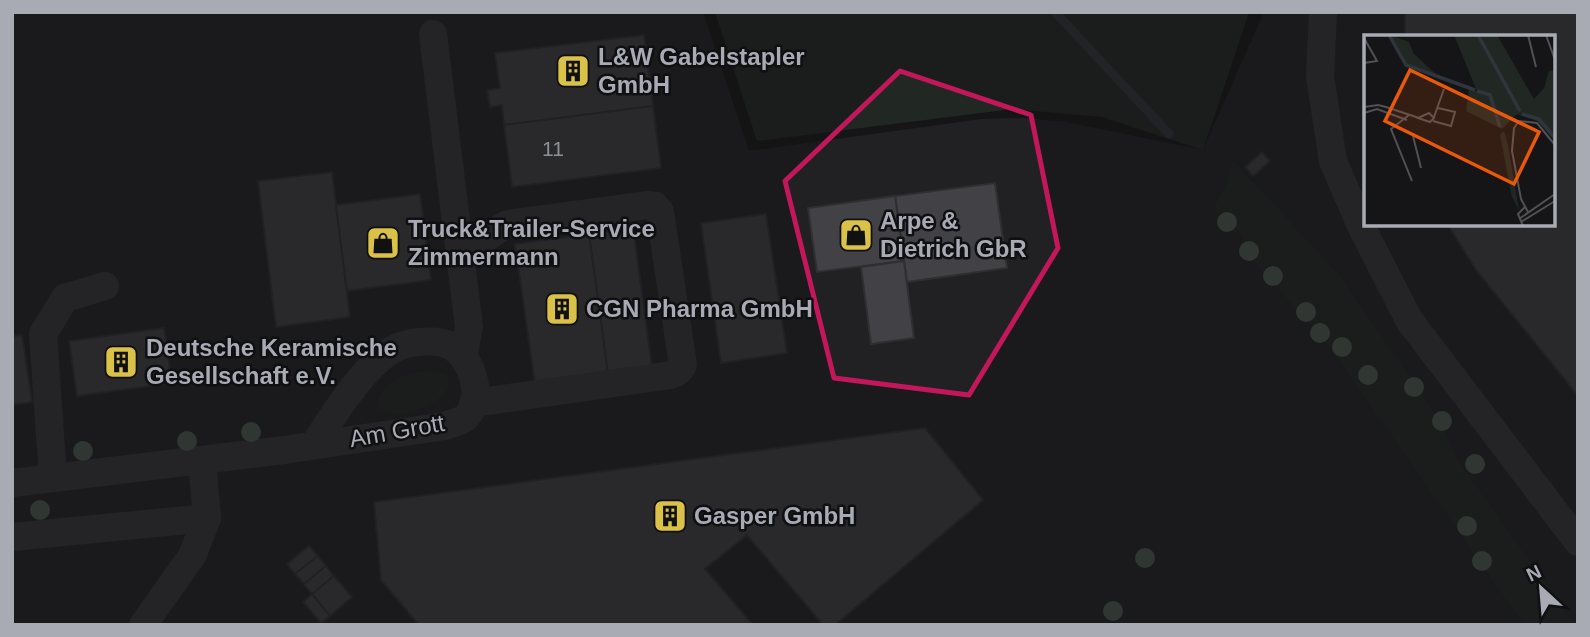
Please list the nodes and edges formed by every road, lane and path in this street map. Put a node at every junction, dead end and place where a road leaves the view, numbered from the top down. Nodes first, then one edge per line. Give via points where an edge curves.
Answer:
1 (1323, 12) edge
2 (433, 34) dead end
3 (460, 250) junction
4 (105, 286) dead end
5 (463, 357) junction
6 (473, 403) junction
7 (314, 445) junction
8 (202, 460) junction
9 (53, 478) junction
10 (12, 483) edge
11 (207, 518) junction
12 (12, 537) edge
13 (1578, 542) edge
14 (143, 625) edge

1 - 13 street via 1320,76 1333,161 1361,226 1409,320
2 - 3 street
3 - 5 street via 470,327
3 - 6 street via 480,245 508,224 655,206 660,212 683,365 671,375
4 - 9 street via 65,298 43,334
5 - 6 street, Am Grott via 475,385
5 - 7 street, Am Grott via 450,345 425,341 398,347 379,360 339,406
6 - 7 street, Am Grott via 465,418 445,426
7 - 8 street, Am Grott
8 - 9 street, Am Grott
8 - 11 street
9 - 10 street, Am Grott
11 - 12 street
11 - 14 street via 192,556

